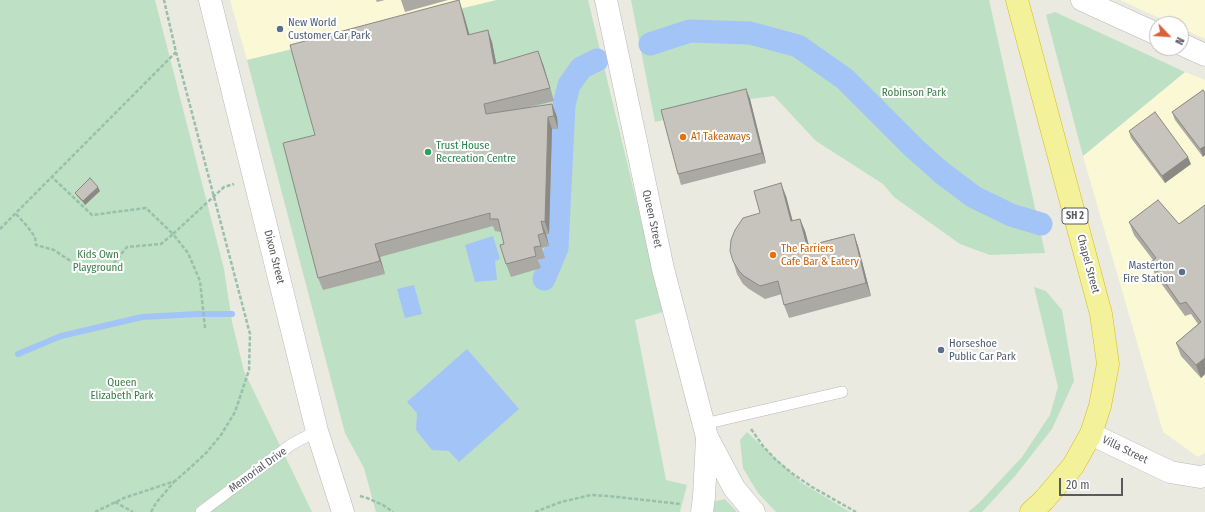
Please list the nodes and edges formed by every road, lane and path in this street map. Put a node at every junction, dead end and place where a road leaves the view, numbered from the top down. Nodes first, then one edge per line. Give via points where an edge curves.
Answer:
1 (164, 0) edge
2 (210, 0) edge
3 (606, 0) edge
4 (1017, 0) edge
5 (1082, 0) edge
6 (1149, 30) edge
7 (1189, 48) edge
8 (176, 52) junction
9 (1205, 55) edge
10 (52, 177) junction
11 (237, 184) dead end
12 (214, 197) junction
13 (16, 214) junction
14 (0, 229) edge
15 (173, 234) junction
16 (205, 328) dead end
17 (842, 392) dead end
18 (746, 424) dead end
19 (317, 431) junction
20 (705, 431) junction
21 (1091, 434) junction
22 (1205, 476) edge
23 (175, 481) junction
24 (336, 491) junction
25 (114, 502) junction
26 (694, 508) edge
27 (95, 512) edge
28 (133, 512) edge
29 (151, 512) edge
30 (201, 512) edge
31 (343, 512) edge
32 (393, 512) edge
33 (535, 512) edge
34 (754, 512) edge
35 (856, 512) edge
36 (1031, 512) edge

1 - 8 path
2 - 19 street, Dixon Street
3 - 20 street, Queen Street via 663,269
4 - 21 highway, Chapel Street / SH 2 via 1101,314 1108,364 1100,406
5 - 6 street
7 - 9 street
8 - 10 path
8 - 12 path
10 - 13 path
10 - 15 path via 92,215 146,208
11 - 12 path via 224,187
12 - 15 path
12 - 23 path via 250,334 250,370 235,412 221,435 207,452
13 - 14 path
13 - 15 path via 35,237 36,246 54,250 87,272 109,269 127,247 161,244
15 - 16 path via 188,253 200,281
17 - 20 lane
18 - 35 path via 776,460 793,474
19 - 24 street, Dixon Street
19 - 30 lane, Memorial Drive via 292,444
20 - 26 street, Queen Street via 704,497
20 - 34 street, Queen Street via 734,488
21 - 22 street, Villa Street via 1170,472
21 - 36 highway, Chapel Street / SH 2 via 1073,466
23 - 25 path
23 - 29 path
24 - 31 street, Dixon Street
24 - 32 path via 367,498
25 - 27 path
25 - 28 path
26 - 33 path via 591,495 561,502

